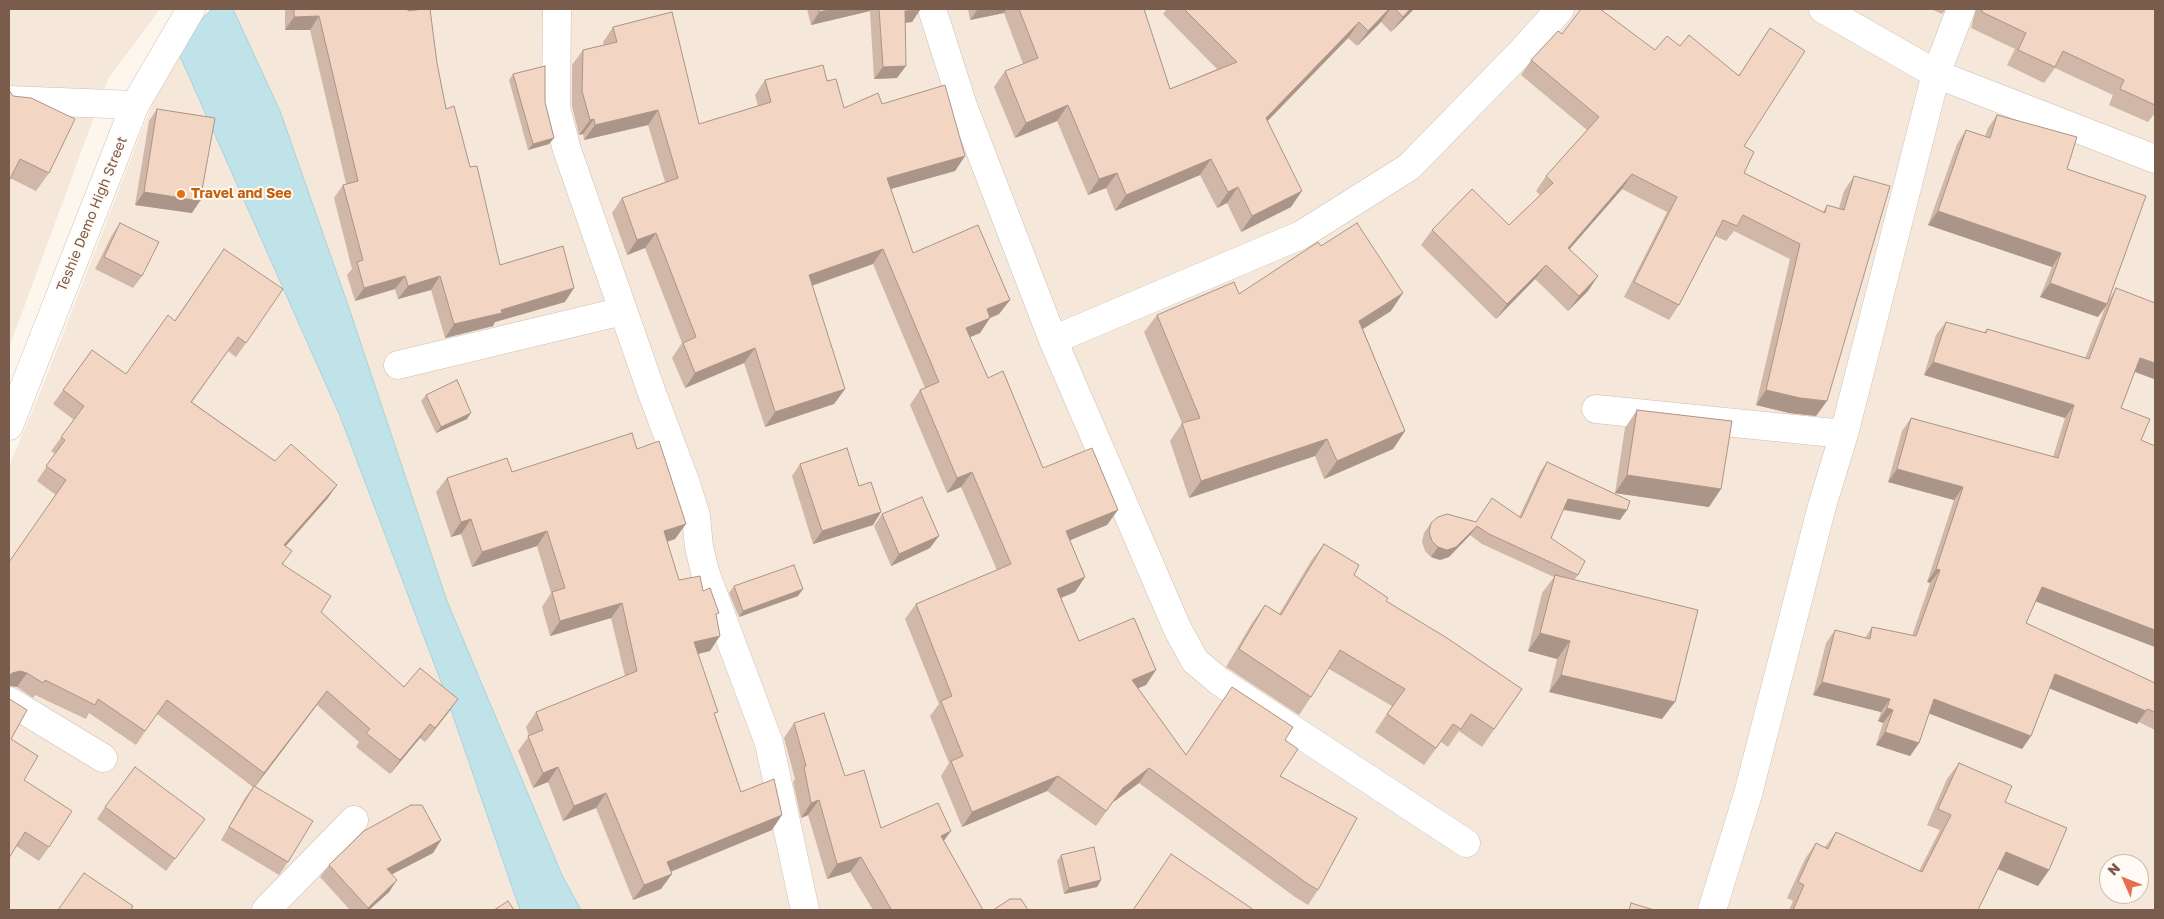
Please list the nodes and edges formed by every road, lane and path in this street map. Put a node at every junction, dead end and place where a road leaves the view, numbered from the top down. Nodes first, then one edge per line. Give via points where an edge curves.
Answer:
1 (557, 9) edge
2 (932, 9) edge
3 (1560, 9) edge
4 (1823, 9) edge
5 (1961, 9) edge
6 (185, 18) edge
7 (1936, 74) junction
8 (9, 100) edge
9 (135, 105) junction
10 (2155, 158) edge
11 (623, 311) junction
12 (1053, 340) junction
13 (398, 365) dead end
14 (1596, 409) dead end
15 (9, 426) edge
16 (1844, 434) junction
17 (9, 702) edge
18 (103, 758) dead end
19 (354, 820) dead end
20 (1466, 843) dead end
21 (266, 910) edge
22 (805, 910) edge
23 (1712, 910) edge

1 - 11 street via 556,108 567,150
2 - 12 street via 963,106
3 - 12 street via 1409,167 1301,235
4 - 7 street
5 - 7 street
6 - 9 street, Teshie Demo High Street
7 - 10 street
7 - 16 street
8 - 9 street
9 - 15 street, Teshie Demo High Street
11 - 13 street
11 - 22 street via 686,484 696,516 705,572 769,743
12 - 20 street via 1194,661
14 - 16 street
16 - 23 street via 1822,506 1748,794
17 - 18 street
19 - 21 street

